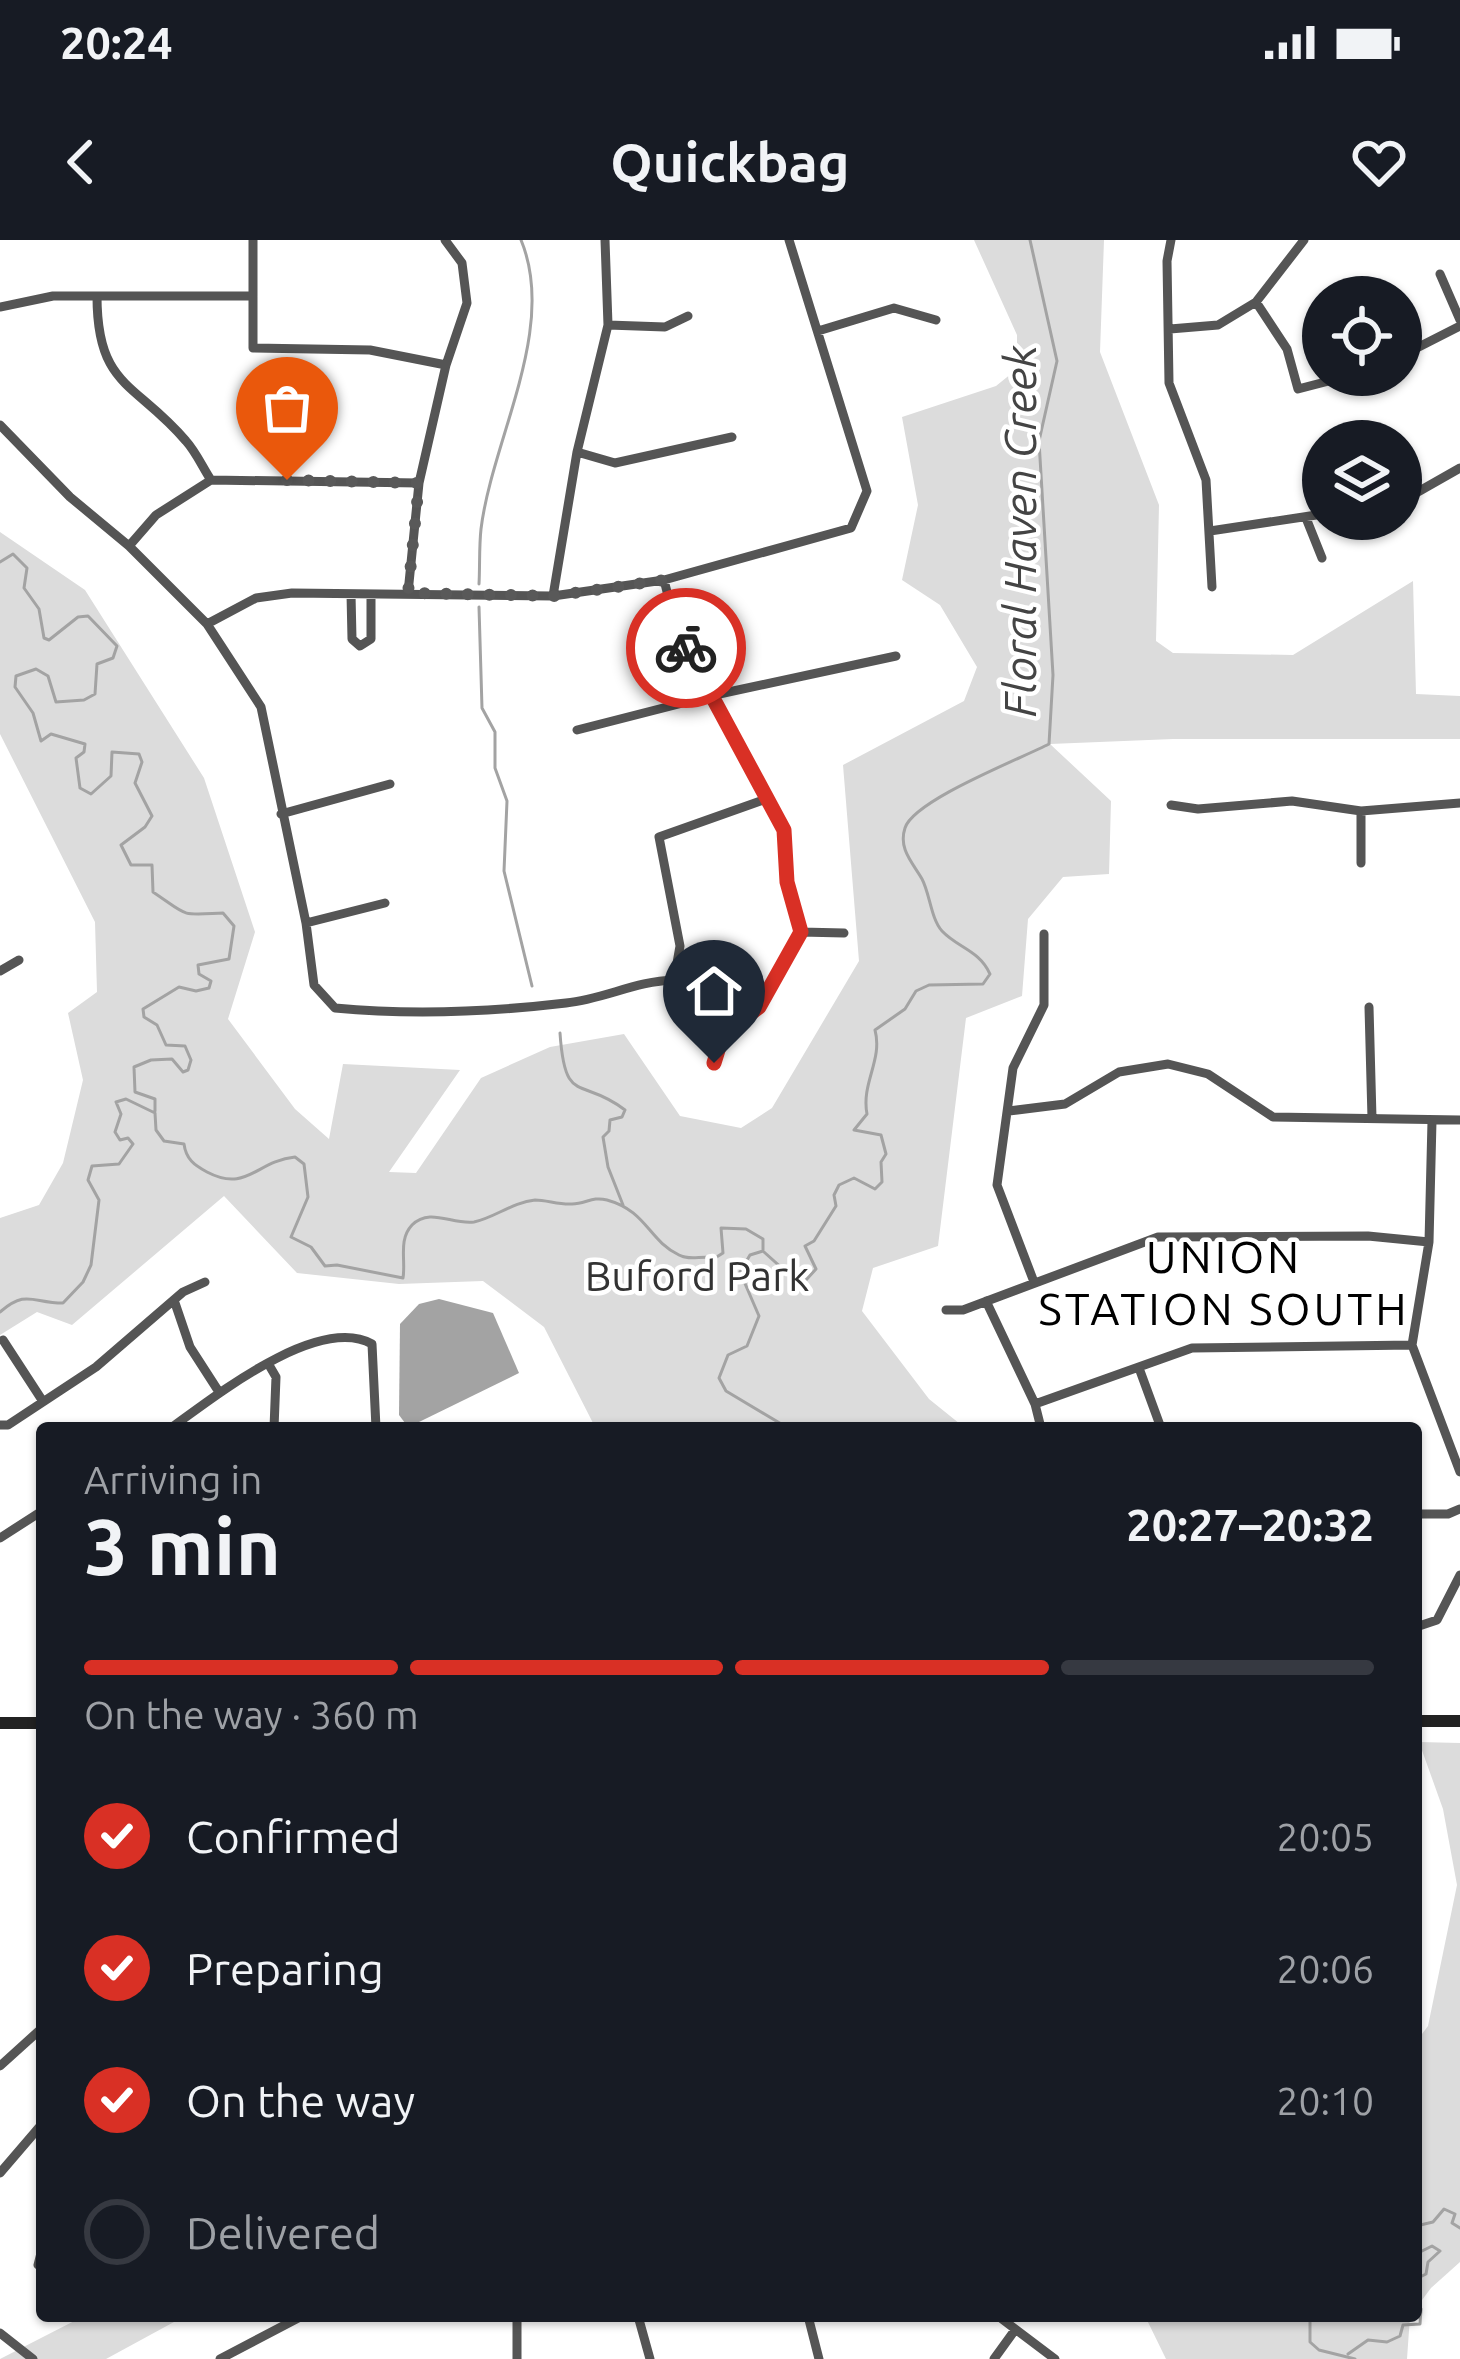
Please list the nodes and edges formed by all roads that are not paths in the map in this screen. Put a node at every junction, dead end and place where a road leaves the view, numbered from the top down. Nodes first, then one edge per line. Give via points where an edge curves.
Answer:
1 (253, 240) edge
2 (445, 240) edge
3 (605, 240) edge
4 (789, 240) edge
5 (1171, 240) edge
6 (1304, 240) edge
7 (1441, 274) dead end
8 (97, 296) junction
9 (254, 296) junction
10 (1256, 302) junction
11 (0, 307) edge
12 (688, 316) dead end
13 (936, 320) dead end
14 (1460, 323) edge
15 (608, 325) junction
16 (1170, 328) junction
17 (818, 331) junction
18 (1422, 344) edge
19 (446, 364) junction
20 (1302, 388) edge
21 (0, 425) edge
22 (731, 437) dead end
23 (577, 452) junction
24 (1460, 468) edge
25 (212, 480) junction
26 (419, 483) junction
27 (1422, 490) edge
28 (1302, 519) edge
29 (1210, 531) junction
30 (1315, 540) edge
31 (129, 546) junction
32 (1322, 558) dead end
33 (664, 580) junction
34 (1212, 587) dead end
35 (408, 593) junction
36 (351, 594) junction
37 (371, 594) junction
38 (554, 596) junction
39 (207, 624) junction
40 (896, 656) dead end
41 (710, 696) junction
42 (577, 730) dead end
43 (390, 784) dead end
44 (769, 798) junction
45 (1460, 803) edge
46 (1171, 805) dead end
47 (1361, 811) junction
48 (281, 814) junction
49 (1361, 863) dead end
50 (385, 902) dead end
51 (306, 923) junction
52 (801, 932) junction
53 (844, 933) dead end
54 (1044, 934) dead end
55 (19, 960) dead end
56 (0, 971) edge
57 (674, 980) junction
58 (1369, 1007) dead end
59 (723, 1034) junction
60 (714, 1063) dead end
61 (1009, 1111) junction
62 (1372, 1118) junction
63 (1460, 1120) edge
64 (1432, 1121) junction
65 (1430, 1242) junction
66 (205, 1282) dead end
67 (1034, 1282) junction
68 (174, 1300) junction
69 (986, 1301) junction
70 (946, 1310) dead end
71 (3, 1340) dead end
72 (1412, 1345) junction
73 (268, 1365) junction
74 (1138, 1368) junction
75 (219, 1392) junction
76 (42, 1400) junction
77 (1035, 1404) junction
78 (179, 1422) edge
79 (274, 1422) edge
80 (376, 1422) edge
81 (1040, 1422) edge
82 (1159, 1422) edge
83 (0, 1425) edge
84 (1460, 1472) edge
85 (1460, 1510) edge
86 (1422, 1514) edge
87 (36, 1515) edge
88 (0, 1538) edge
89 (1460, 1575) edge
90 (1422, 1625) edge
91 (1422, 1721) edge
92 (1460, 1721) edge
93 (0, 1723) edge
94 (36, 1723) edge
95 (36, 2034) edge
96 (0, 2066) edge
97 (36, 2131) edge
98 (0, 2173) edge
99 (291, 2322) edge
100 (517, 2322) edge
101 (640, 2322) edge
102 (810, 2322) edge
103 (1005, 2322) edge
104 (1015, 2330) junction
105 (0, 2333) edge
106 (33, 2359) edge
107 (220, 2359) edge
108 (517, 2359) edge
109 (650, 2359) edge
110 (819, 2359) edge
111 (994, 2359) edge
112 (1055, 2359) edge

1 - 9 street
2 - 19 street via 462,262 467,303
3 - 15 street
4 - 17 street
5 - 16 street
6 - 10 street
7 - 14 street
8 - 9 street
8 - 11 street
8 - 25 street via 100,344 121,382 186,441
9 - 19 street via 253,348 370,350
10 - 16 street via 1218,325
10 - 20 street
12 - 15 street via 665,327
13 - 17 street via 894,308
14 - 18 street
15 - 23 street
16 - 29 street via 1169,383 1206,480
17 - 33 street via 867,491 851,528
19 - 26 street
21 - 31 street
22 - 23 street via 614,463
23 - 38 street
24 - 27 street
25 - 26 street
25 - 31 street via 156,515
26 - 35 street
28 - 29 street
29 - 34 street
30 - 32 street
31 - 39 street
33 - 38 street
33 - 41 street via 676,627
35 - 37 street
35 - 38 street
36 - 37 street
36 - 37 street via 352,639 360,646 371,639
36 - 39 street via 256,598
39 - 48 street via 261,707
40 - 41 street
41 - 42 street
41 - 44 street
43 - 48 street
44 - 52 street via 784,830
44 - 57 street via 658,837 680,946
45 - 47 street
46 - 47 street via 1292,801
47 - 49 street
48 - 51 street
50 - 51 street
51 - 57 street via 314,985 335,1008 394,1013 572,1003
52 - 53 street
52 - 59 street via 759,1007
54 - 61 street via 1044,1005 1013,1068
55 - 56 street
57 - 59 street via 691,1017
58 - 62 street
59 - 60 street
61 - 62 street via 1065,1104 1119,1072 1168,1064 1208,1074 1273,1117
61 - 67 street via 997,1185
62 - 64 street
63 - 64 street
64 - 65 street
65 - 67 street via 1158,1238
65 - 72 street
66 - 68 street
67 - 69 street
68 - 75 street via 190,1347
68 - 76 street via 123,1347
69 - 70 street
69 - 77 street
71 - 76 street
72 - 74 street via 1192,1348
72 - 84 street
73 - 75 street
73 - 79 street via 276,1377
73 - 80 street via 324,1338 372,1344
74 - 77 street
74 - 82 street
75 - 78 street
76 - 83 street
77 - 81 street
85 - 86 street
87 - 88 street
89 - 90 street via 1437,1620
91 - 92 main road
93 - 94 main road
95 - 96 street
97 - 98 street
99 - 107 street
100 - 108 street
101 - 109 street
102 - 110 street
103 - 104 street
104 - 111 street
104 - 112 street
105 - 106 street

